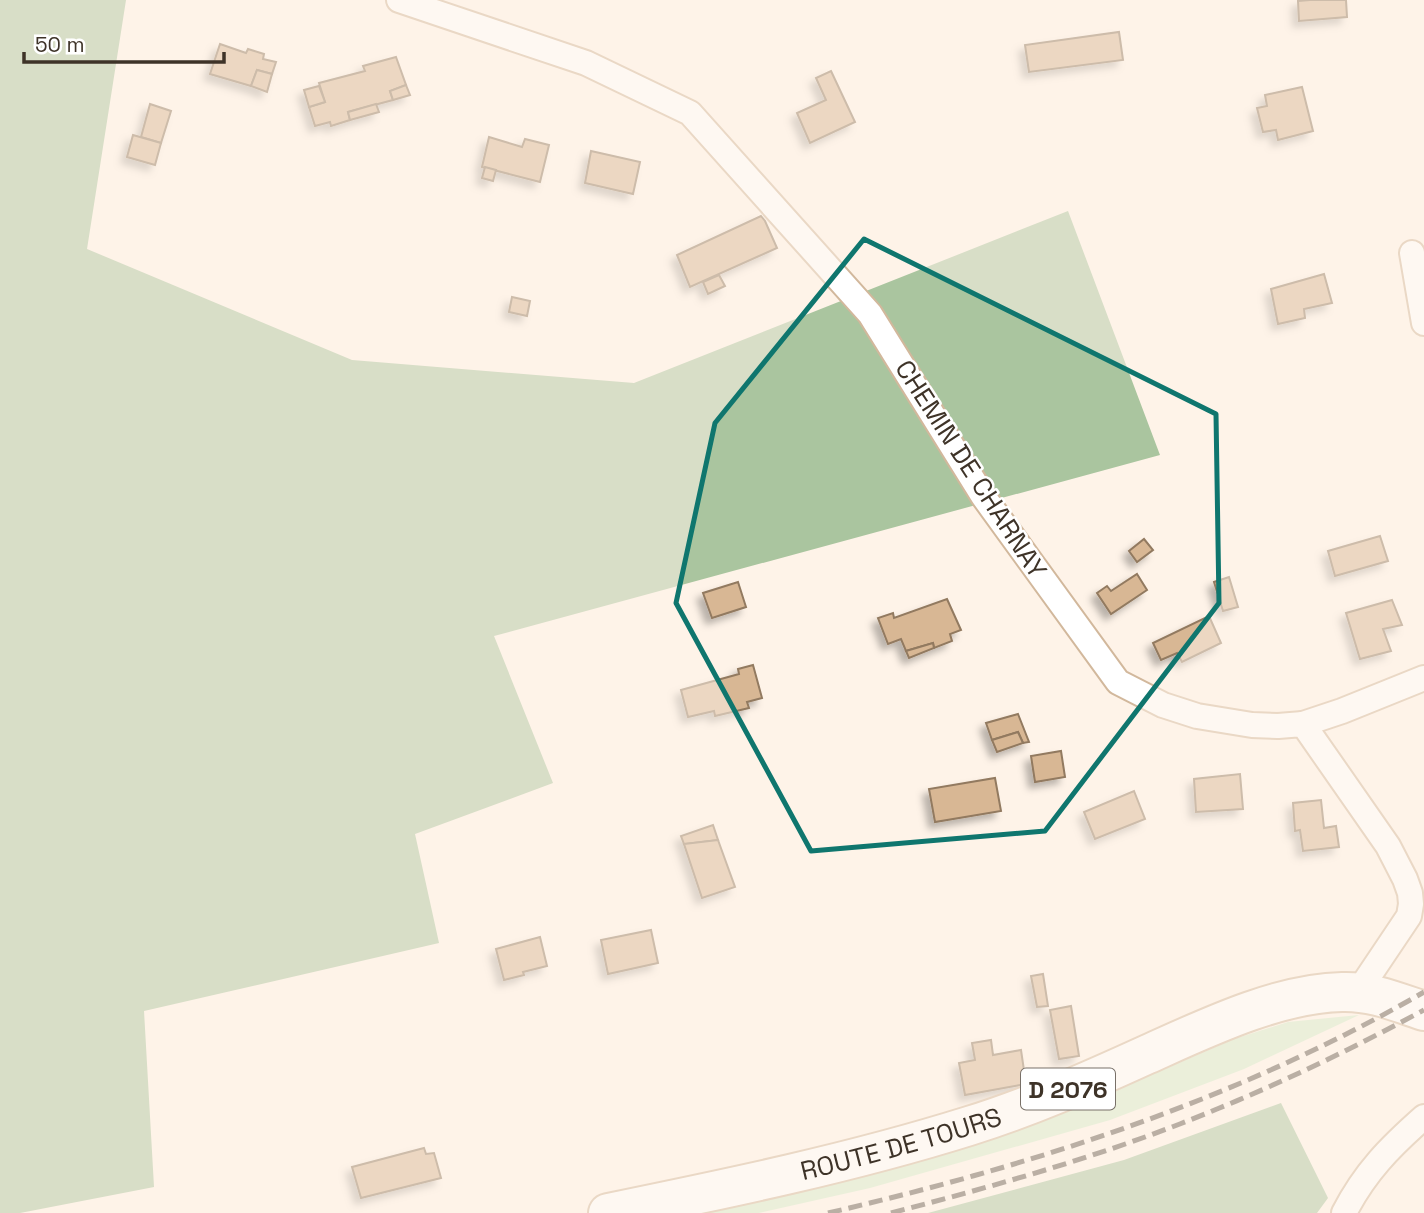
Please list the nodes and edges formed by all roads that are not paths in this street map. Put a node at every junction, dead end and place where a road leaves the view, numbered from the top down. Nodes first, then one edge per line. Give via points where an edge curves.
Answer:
1 (399, 0) edge
2 (1412, 253) dead end
3 (1424, 323) edge
4 (1424, 678) edge
5 (1303, 724) junction
6 (1358, 992) junction
7 (1424, 1011) edge
8 (1424, 1117) edge
9 (608, 1213) edge
10 (1344, 1213) edge

1 - 5 street, CHEMIN DE CHARNAY via 586,63 690,113 870,314 983,496 1118,682 1197,716 1252,725
2 - 3 street
4 - 5 street, CHEMIN DE CHARNAY
5 - 6 street via 1388,846 1410,893 1409,916
6 - 7 main road, ROUTE DE TOURS / D 2076
6 - 9 main road, ROUTE DE TOURS / D 2076 via 1313,995 1256,1010 1043,1099 906,1145 774,1179
8 - 10 street via 1370,1171

